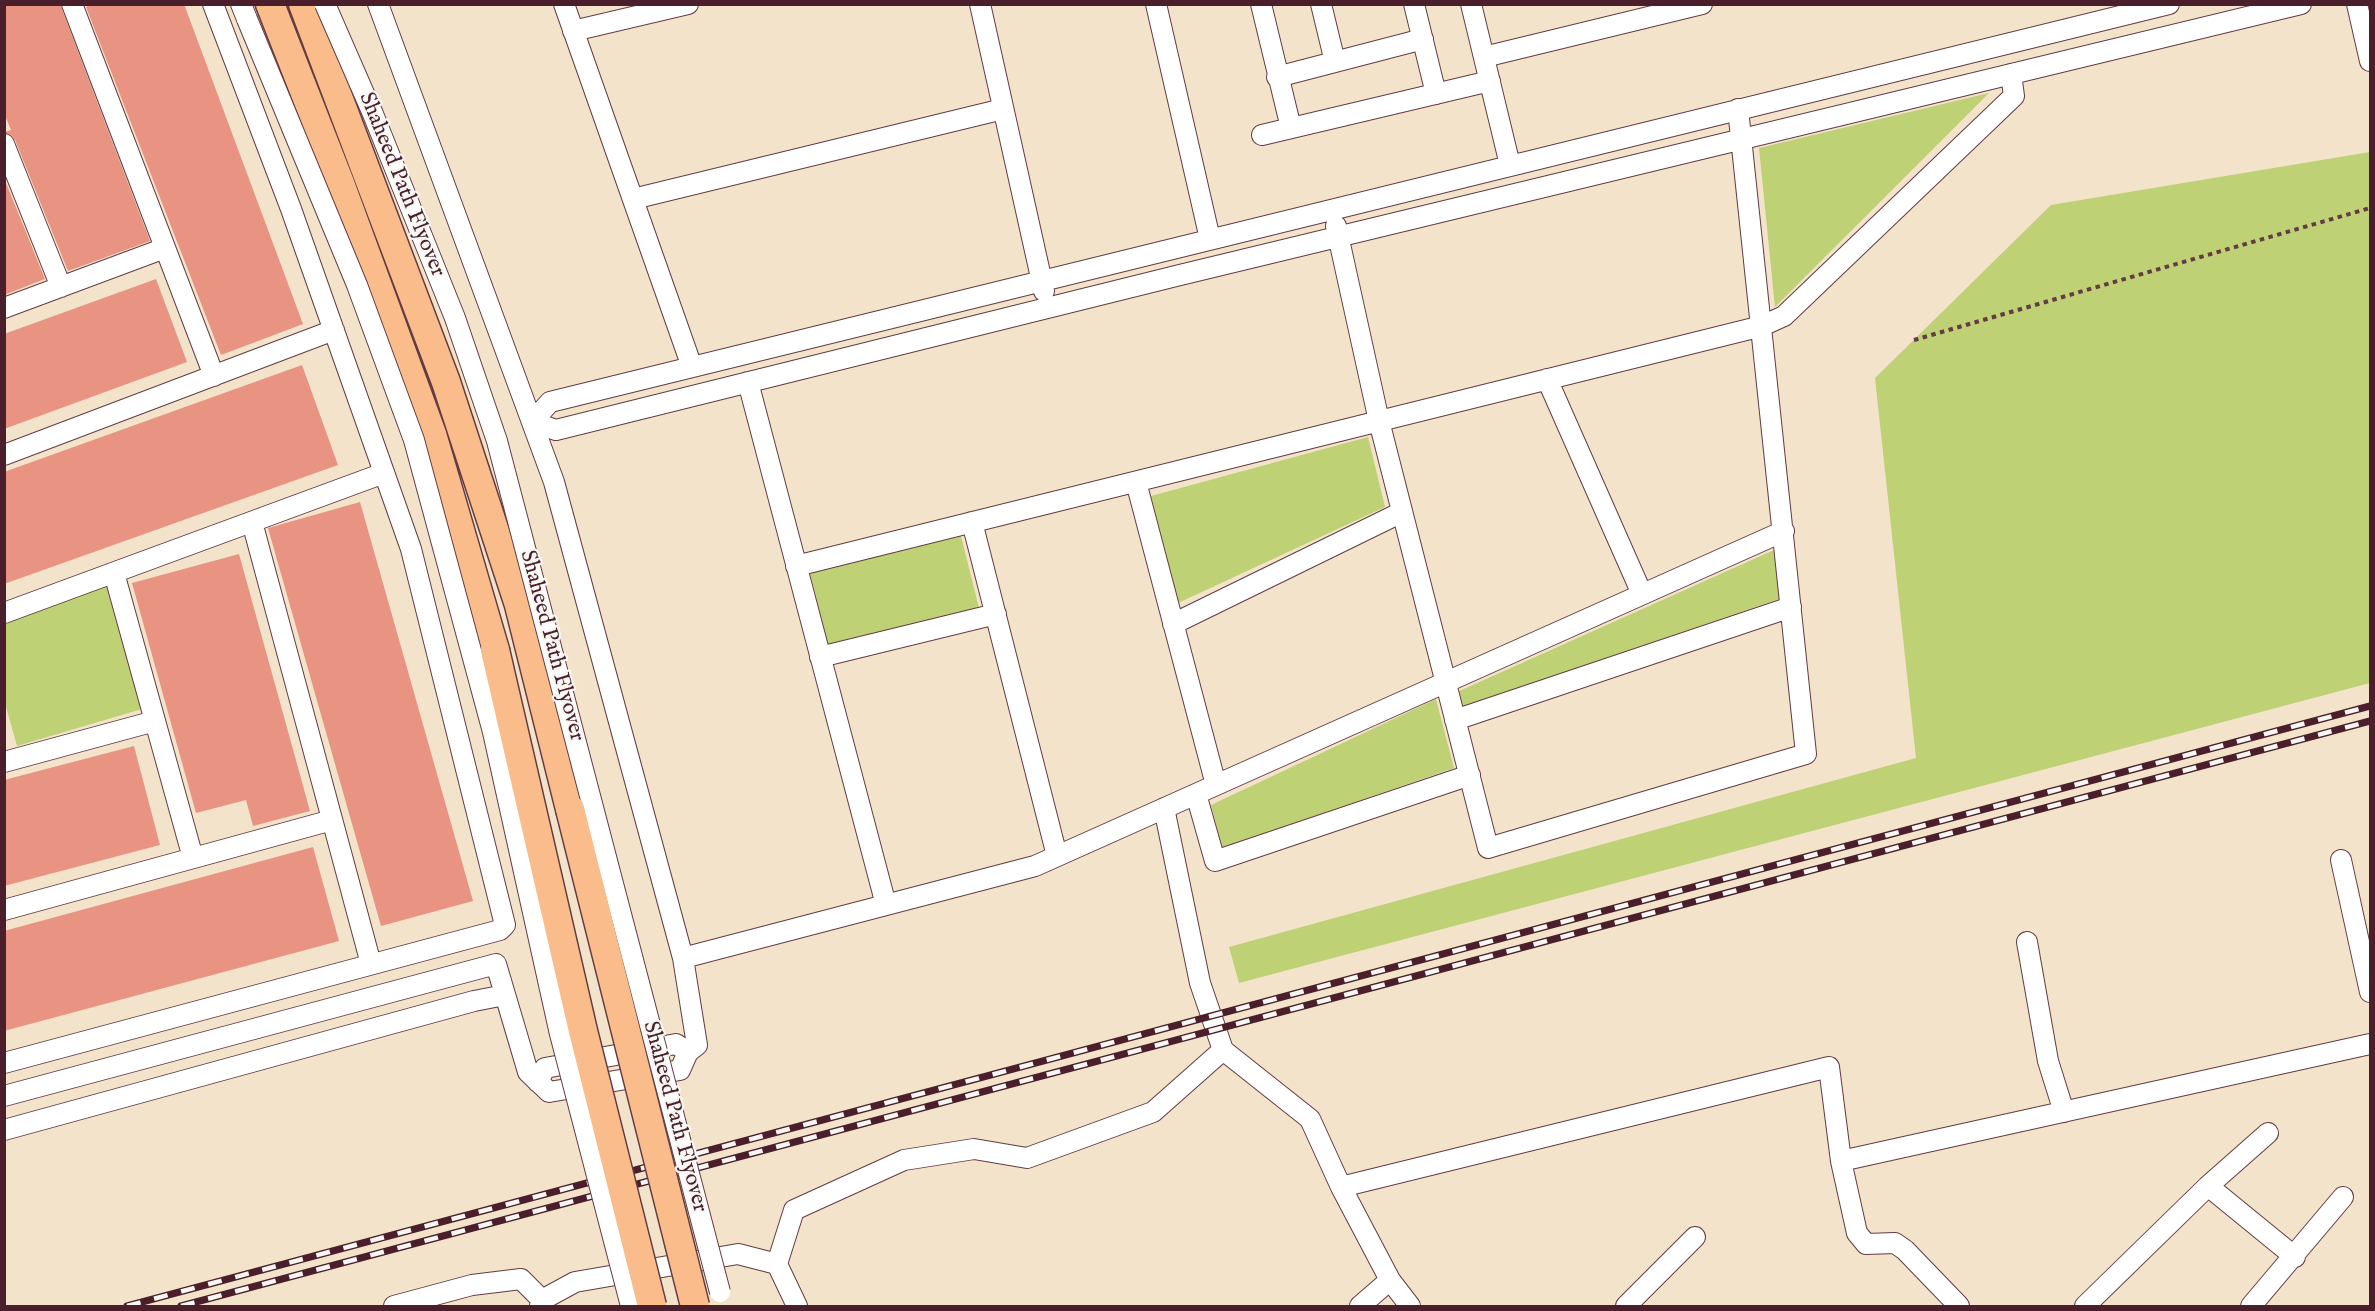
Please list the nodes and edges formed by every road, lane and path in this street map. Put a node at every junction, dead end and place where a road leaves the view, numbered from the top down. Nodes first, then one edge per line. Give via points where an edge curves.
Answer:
1 (72, 4) edge
2 (213, 4) edge
3 (303, 4) edge
4 (324, 4) edge
5 (378, 4) edge
6 (564, 4) edge
7 (688, 4) edge
8 (980, 4) edge
9 (1156, 4) edge
10 (1261, 4) edge
11 (1321, 4) edge
12 (1414, 4) edge
13 (1471, 4) edge
14 (1702, 4) edge
15 (2301, 4) edge
16 (2357, 4) edge
17 (2161, 5) edge
18 (252, 9) edge
19 (1629, 13) edge
20 (573, 31) junction
21 (2165, 37) junction
22 (1423, 39) junction
23 (1484, 57) junction
24 (2370, 61) edge
25 (1335, 62) junction
26 (2012, 74) junction
27 (1277, 77) junction
28 (1490, 81) junction
29 (1436, 94) junction
30 (1003, 109) junction
31 (1738, 109) junction
32 (1291, 128) junction
33 (1262, 135) dead end
34 (1741, 140) junction
35 (4, 144) edge
36 (1510, 165) junction
37 (633, 199) junction
38 (1332, 208) junction
39 (2370, 208) edge
40 (1338, 237) junction
41 (1210, 238) junction
42 (165, 248) junction
43 (1042, 280) junction
44 (61, 287) junction
45 (4, 308) edge
46 (1048, 308) junction
47 (1762, 326) junction
48 (334, 330) junction
49 (1914, 340) dead end
50 (692, 367) junction
51 (214, 376) junction
52 (1546, 379) junction
53 (748, 382) junction
54 (1379, 421) junction
55 (532, 422) junction
56 (4, 455) edge
57 (384, 473) junction
58 (1136, 482) junction
59 (1402, 512) junction
60 (252, 522) junction
61 (972, 522) junction
62 (1784, 531) junction
63 (796, 566) junction
64 (114, 573) junction
65 (1642, 594) junction
66 (1791, 607) junction
67 (4, 613) edge
68 (996, 614) junction
69 (1173, 624) junction
70 (466, 628) junction
71 (495, 650) junction
72 (820, 657) junction
73 (1446, 682) junction
74 (570, 717) junction
75 (155, 720) junction
76 (1455, 720) junction
77 (4, 762) edge
78 (1470, 776) junction
79 (1216, 785) junction
80 (1196, 794) junction
81 (1164, 808) junction
82 (570, 809) junction
83 (332, 820) junction
84 (1057, 856) junction
85 (193, 858) junction
86 (2341, 860) dead end
87 (886, 905) junction
88 (4, 910) edge
89 (2027, 942) dead end
90 (683, 958) junction
91 (371, 964) junction
92 (2370, 992) edge
93 (505, 996) junction
94 (2370, 1044) edge
95 (1223, 1050) junction
96 (4, 1063) edge
97 (4, 1096) edge
98 (2064, 1112) junction
99 (4, 1130) edge
100 (2268, 1133) dead end
101 (1841, 1161) junction
102 (2208, 1186) junction
103 (1341, 1187) junction
104 (2343, 1197) dead end
105 (1695, 1237) dead end
106 (2295, 1257) junction
107 (777, 1264) junction
108 (1390, 1280) junction
109 (542, 1304) edge
110 (394, 1306) edge
111 (631, 1306) edge
112 (652, 1306) edge
113 (695, 1306) edge
114 (723, 1306) edge
115 (797, 1306) edge
116 (1360, 1306) edge
117 (1410, 1306) edge
118 (1626, 1306) edge
119 (1959, 1306) edge
120 (2085, 1306) edge
121 (2251, 1306) edge

1 - 42 street
2 - 48 street
3 - 82 highway, Shaheed Path Flyover via 446,382 519,604
4 - 74 street, Shaheed Path Flyover, bridge via 455,318 496,441
5 - 55 street
6 - 20 street
7 - 20 street
8 - 30 street
9 - 41 street
10 - 27 street
11 - 25 street
12 - 22 street
13 - 23 street
14 - 19 street
15 - 21 street
16 - 24 street
17 - 21 street
17 - 31 street
18 - 70 street, bridge via 414,440
18 - 71 highway via 340,183 432,434
19 - 23 street
20 - 37 street
21 - 26 street
22 - 25 street
22 - 29 street
23 - 28 street
25 - 27 street
26 - 34 street
26 - 47 street via 2014,96 1784,316
27 - 32 street
28 - 29 street
28 - 36 street
29 - 32 street
30 - 37 street
30 - 43 street
31 - 34 street
31 - 36 street
32 - 33 street
34 - 40 street
34 - 47 street
35 - 44 street
36 - 38 street
37 - 50 street
38 - 40 street
38 - 41 street
39 - 49 path
40 - 46 street
40 - 54 street
41 - 43 street
42 - 44 street
42 - 51 street
43 - 46 street
43 - 50 street
44 - 45 street
46 - 53 street
47 - 52 street
47 - 62 street
48 - 51 street
48 - 57 street
50 - 55 street via 550,402
51 - 56 street
52 - 54 street
52 - 65 street
53 - 55 street via 556,430
53 - 63 street
54 - 58 street
54 - 59 street
55 - 90 street via 554,482
57 - 60 street
57 - 91 street via 411,549 506,920 500,930
58 - 61 street
58 - 69 street
59 - 69 street
59 - 73 street
60 - 64 street
60 - 83 street
61 - 63 street
61 - 68 street
62 - 65 street
62 - 66 street
63 - 72 street
64 - 67 street
64 - 75 street
65 - 73 street
66 - 76 street
66 - 78 street via 1806,754 1488,848
68 - 72 street
68 - 84 street
69 - 79 street
70 - 71 highway
70 - 111 street, bridge via 560,1034
71 - 112 highway, bridge via 583,1031
72 - 87 street
73 - 76 street
73 - 79 street
74 - 82 highway, bridge
74 - 114 street, Shaheed Path Flyover, bridge
75 - 77 street
75 - 85 street
76 - 78 street
78 - 80 street via 1215,861
79 - 80 street
80 - 81 street
81 - 84 street
81 - 95 street via 1200,984
82 - 113 highway, Shaheed Path Flyover, bridge
83 - 85 street
83 - 91 street
84 - 87 street via 1035,866
85 - 88 street
86 - 92 street
87 - 90 street
89 - 98 street via 2048,1061
90 - 93 street via 697,1045 688,1052 680,1070 549,1092 528,1072
91 - 96 street
93 - 97 street via 496,964
93 - 99 street
94 - 98 street
95 - 103 street via 1310,1119
95 - 107 street via 1153,1112 1027,1158 974,1149 904,1160 794,1210
98 - 101 street
100 - 102 street
101 - 103 street via 1829,1067
101 - 119 street via 1857,1233 1866,1244 1894,1244 1905,1250
102 - 106 street
102 - 120 street
103 - 108 street
104 - 106 street
105 - 118 street
106 - 121 street
107 - 109 street via 738,1254 575,1282
107 - 115 street
108 - 116 street
108 - 117 street
109 - 110 street via 521,1279 472,1285

